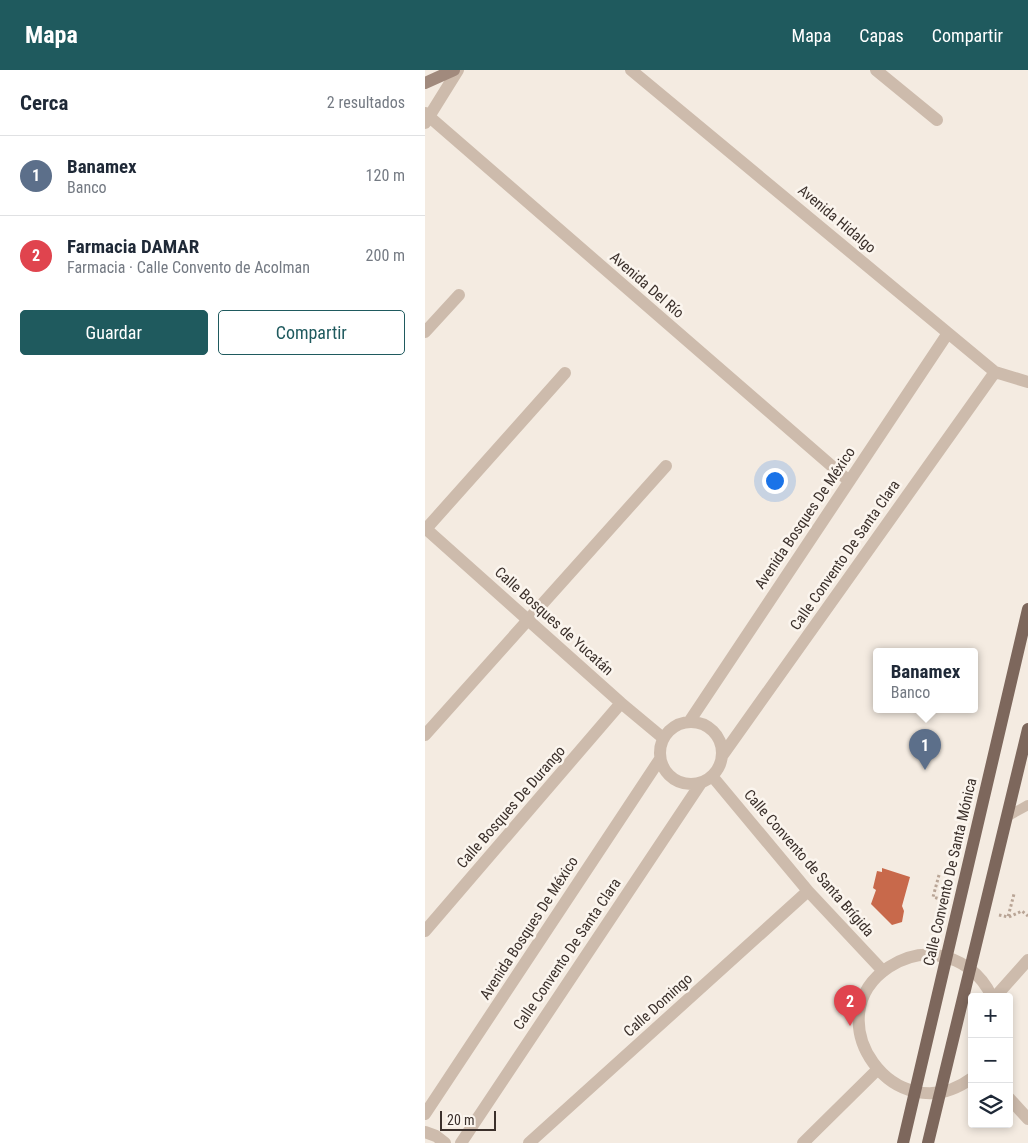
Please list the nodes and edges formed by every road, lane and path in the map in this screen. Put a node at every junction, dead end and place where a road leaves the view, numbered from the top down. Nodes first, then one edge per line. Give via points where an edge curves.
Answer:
1 (454, 70) edge
2 (458, 70) edge
3 (631, 70) edge
4 (876, 70) edge
5 (425, 83) edge
6 (427, 118) edge
7 (937, 120) dead end
8 (459, 295) dead end
9 (425, 332) edge
10 (948, 333) junction
11 (995, 372) junction
12 (565, 373) dead end
13 (1028, 382) edge
14 (666, 466) dead end
15 (849, 481) junction
16 (425, 529) edge
17 (1028, 609) edge
18 (527, 619) junction
19 (621, 703) junction
20 (689, 722) junction
21 (1028, 729) edge
22 (425, 735) edge
23 (663, 738) junction
24 (722, 756) junction
25 (660, 759) junction
26 (712, 776) junction
27 (701, 783) junction
28 (1028, 805) edge
29 (1008, 816) junction
30 (939, 875) dead end
31 (808, 890) junction
32 (1014, 894) dead end
33 (959, 904) junction
34 (984, 911) junction
35 (1028, 916) edge
36 (1008, 918) junction
37 (425, 931) edge
38 (947, 957) junction
39 (1028, 960) edge
40 (970, 968) junction
41 (883, 971) junction
42 (990, 993) edge
43 (997, 993) edge
44 (877, 1070) junction
45 (968, 1080) edge
46 (916, 1092) junction
47 (939, 1092) junction
48 (1013, 1102) edge
49 (425, 1114) edge
50 (1028, 1119) edge
51 (425, 1132) edge
52 (445, 1143) edge
53 (461, 1143) edge
54 (529, 1143) edge
55 (803, 1143) edge
56 (903, 1143) edge
57 (928, 1143) edge

1 - 5 main road
2 - 6 street
3 - 10 street, Avenida Hidalgo
4 - 7 street
6 - 15 street, Avenida Del Río
8 - 9 street
10 - 11 street, Avenida Hidalgo
10 - 15 street, Avenida Bosques De México
11 - 13 street, Avenida Hidalgo
11 - 24 street, Calle Convento De Santa Clara
12 - 16 street
14 - 18 street
15 - 20 street, Avenida Bosques De México
16 - 18 street, Calle Bosques de Yucatán
17 - 33 main road, Calle Convento De Santa Mónica
18 - 19 street, Calle Bosques de Yucatán
18 - 22 street
19 - 23 street, Calle Bosques de Yucatán
19 - 37 street, Calle Bosques De Durango
20 - 23 street via 674,727
20 - 24 street via 698,723 713,732
21 - 29 main road
23 - 25 street
24 - 26 street
25 - 27 street via 675,780
25 - 49 street, Avenida Bosques De México
26 - 27 street
26 - 31 street, Calle Convento de Santa Brígida
27 - 53 street, Calle Convento De Santa Clara
28 - 29 lane
29 - 34 main road
30 - 33 path via 933,897
31 - 41 street, Calle Convento de Santa Brígida
31 - 54 street, Calle Domingo
32 - 36 path
33 - 38 main road, Calle Convento De Santa Mónica
34 - 36 path
34 - 40 main road
35 - 36 path via 1022,912
38 - 40 street
38 - 41 street via 913,956
38 - 46 main road, Calle Convento De Santa Mónica
39 - 43 street
40 - 42 street
40 - 47 main road
41 - 44 street via 872,983 860,1012 859,1028 862,1043
44 - 46 street via 889,1080
44 - 55 street
45 - 47 street
46 - 47 street
46 - 56 main road, Calle Convento De Santa Mónica
47 - 57 main road
48 - 50 street
51 - 52 street

